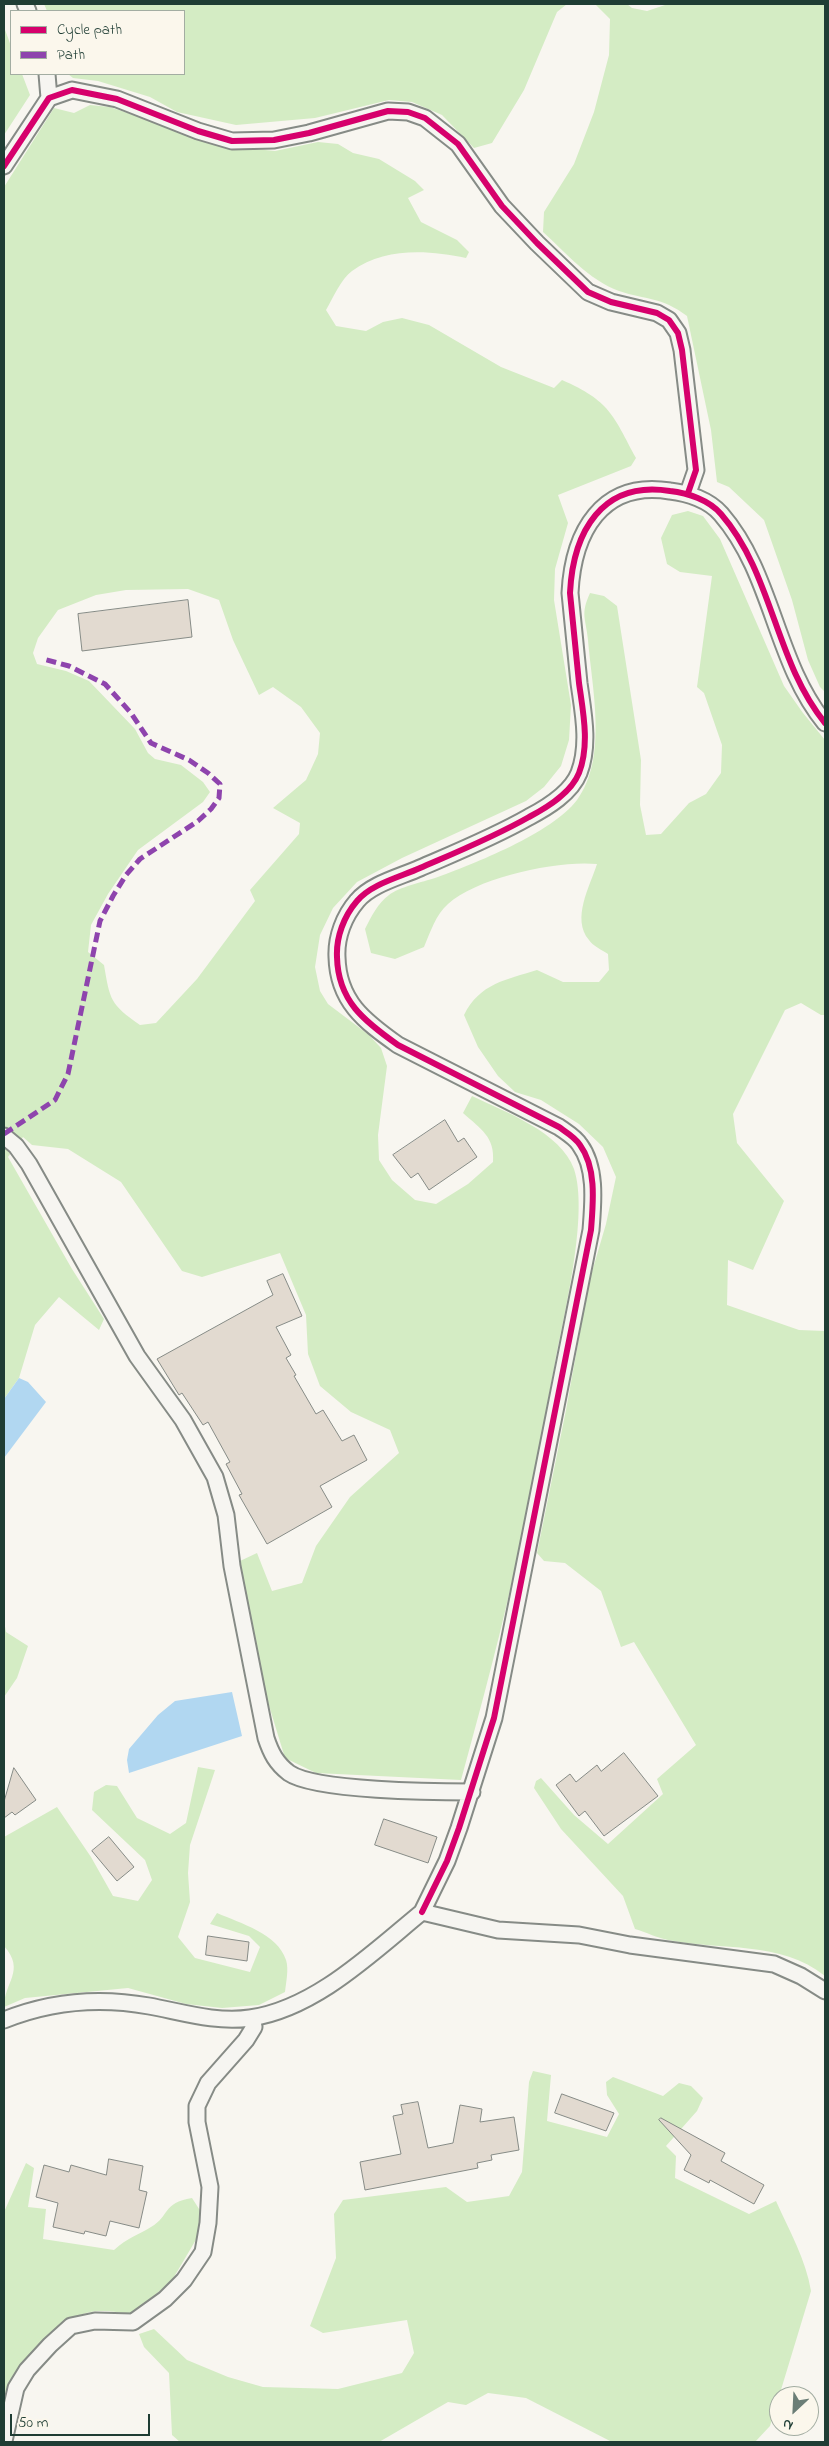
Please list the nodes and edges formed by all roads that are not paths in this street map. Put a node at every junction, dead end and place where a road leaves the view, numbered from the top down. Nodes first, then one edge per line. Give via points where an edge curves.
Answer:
1 (47, 75) edge
2 (48, 98) junction
3 (4, 166) edge
4 (688, 493) junction
5 (825, 723) edge
6 (4, 1136) edge
7 (472, 1792) junction
8 (422, 1912) junction
9 (825, 1991) edge
10 (252, 2018) junction
11 (4, 2020) edge
12 (4, 2441) edge

1 - 2 street
2 - 3 street
2 - 4 street via 72,90 117,99 189,128 232,141 274,140 388,111 408,112 425,118 458,144 502,206 588,292 670,320 678,333 682,350 696,470
4 - 5 street via 720,512 736,533 751,560 791,665 810,705
4 - 7 street via 657,488 634,490 602,506 580,540 571,570 570,593 585,740 579,773 567,790 550,806 501,833 380,885 357,900 336,943 343,990 354,1009 374,1028 398,1045 559,1127 580,1144 592,1183 591,1230 536,1513 494,1718
6 - 7 street via 29,1164 137,1356 183,1420 215,1477 226,1515 232,1566 266,1738 274,1759 290,1773 310,1782
7 - 8 street
8 - 9 street via 498,1930 579,1935 630,1946 774,1964
8 - 10 street via 373,1954 316,1992 293,2005
10 - 11 street via 200,2017 149,2006 100,2001 60,2003
10 - 12 street via 254,2027 246,2040 208,2083 197,2106 197,2122 210,2188 202,2252 184,2280 165,2299 133,2322 95,2321 71,2326 50,2344 16,2388

